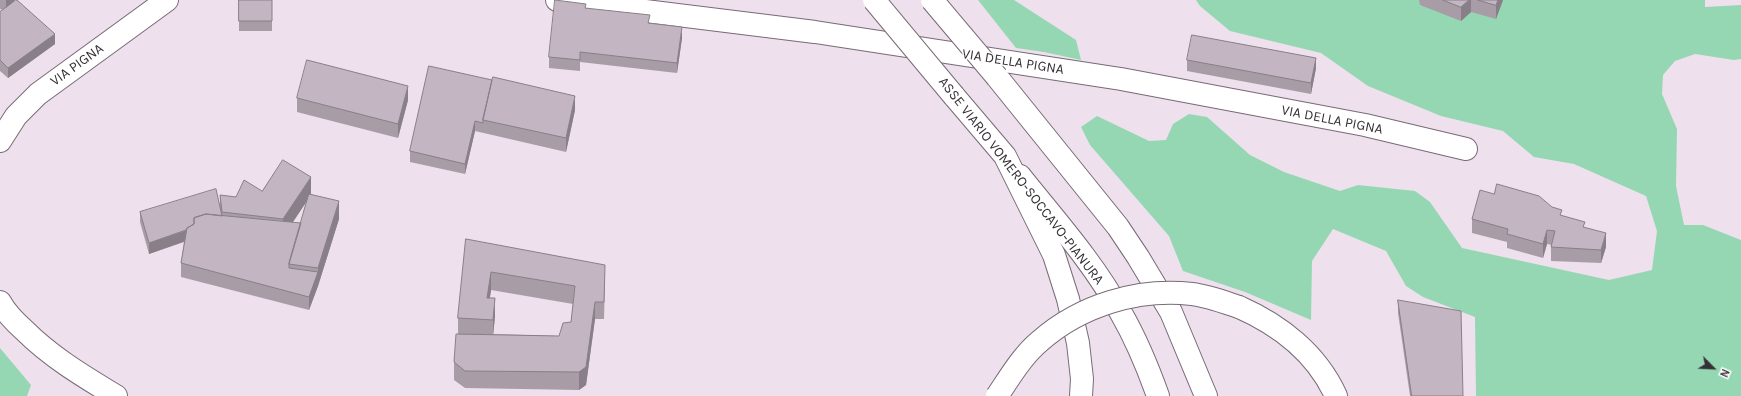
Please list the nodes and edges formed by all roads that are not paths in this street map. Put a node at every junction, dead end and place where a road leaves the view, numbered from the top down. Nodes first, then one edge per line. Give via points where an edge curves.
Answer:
1 (167, 0) edge
2 (557, 0) edge
3 (874, 0) edge
4 (932, 0) edge
5 (946, 0) edge
6 (996, 77) junction
7 (0, 141) edge
8 (1466, 149) dead end
9 (1004, 156) junction
10 (0, 302) edge
11 (116, 396) edge
12 (997, 396) edge
13 (1081, 396) edge
14 (1158, 396) edge
15 (1206, 396) edge
16 (1336, 396) edge

1 - 7 main road, VIA PIGNA via 38,94 16,116
2 - 8 main road, VIA DELLA PIGNA via 815,32 1121,79 1365,125
3 - 9 main road, ASSE VIARIO VOMERO-SOCCAVO-PIANURA, bridge
4 - 6 main road, bridge
5 - 6 main road, bridge
6 - 15 main road via 1118,227 1171,312
9 - 13 main road via 1054,255 1066,292 1078,343
9 - 14 main road, ASSE VIARIO VOMERO-SOCCAVO-PIANURA via 1104,285 1121,313
10 - 11 main road via 17,324 40,346 69,368
12 - 16 main road, bridge via 1021,361 1039,342 1060,326 1097,306 1142,294 1172,293 1193,294 1239,306 1261,316 1298,344 1316,362

